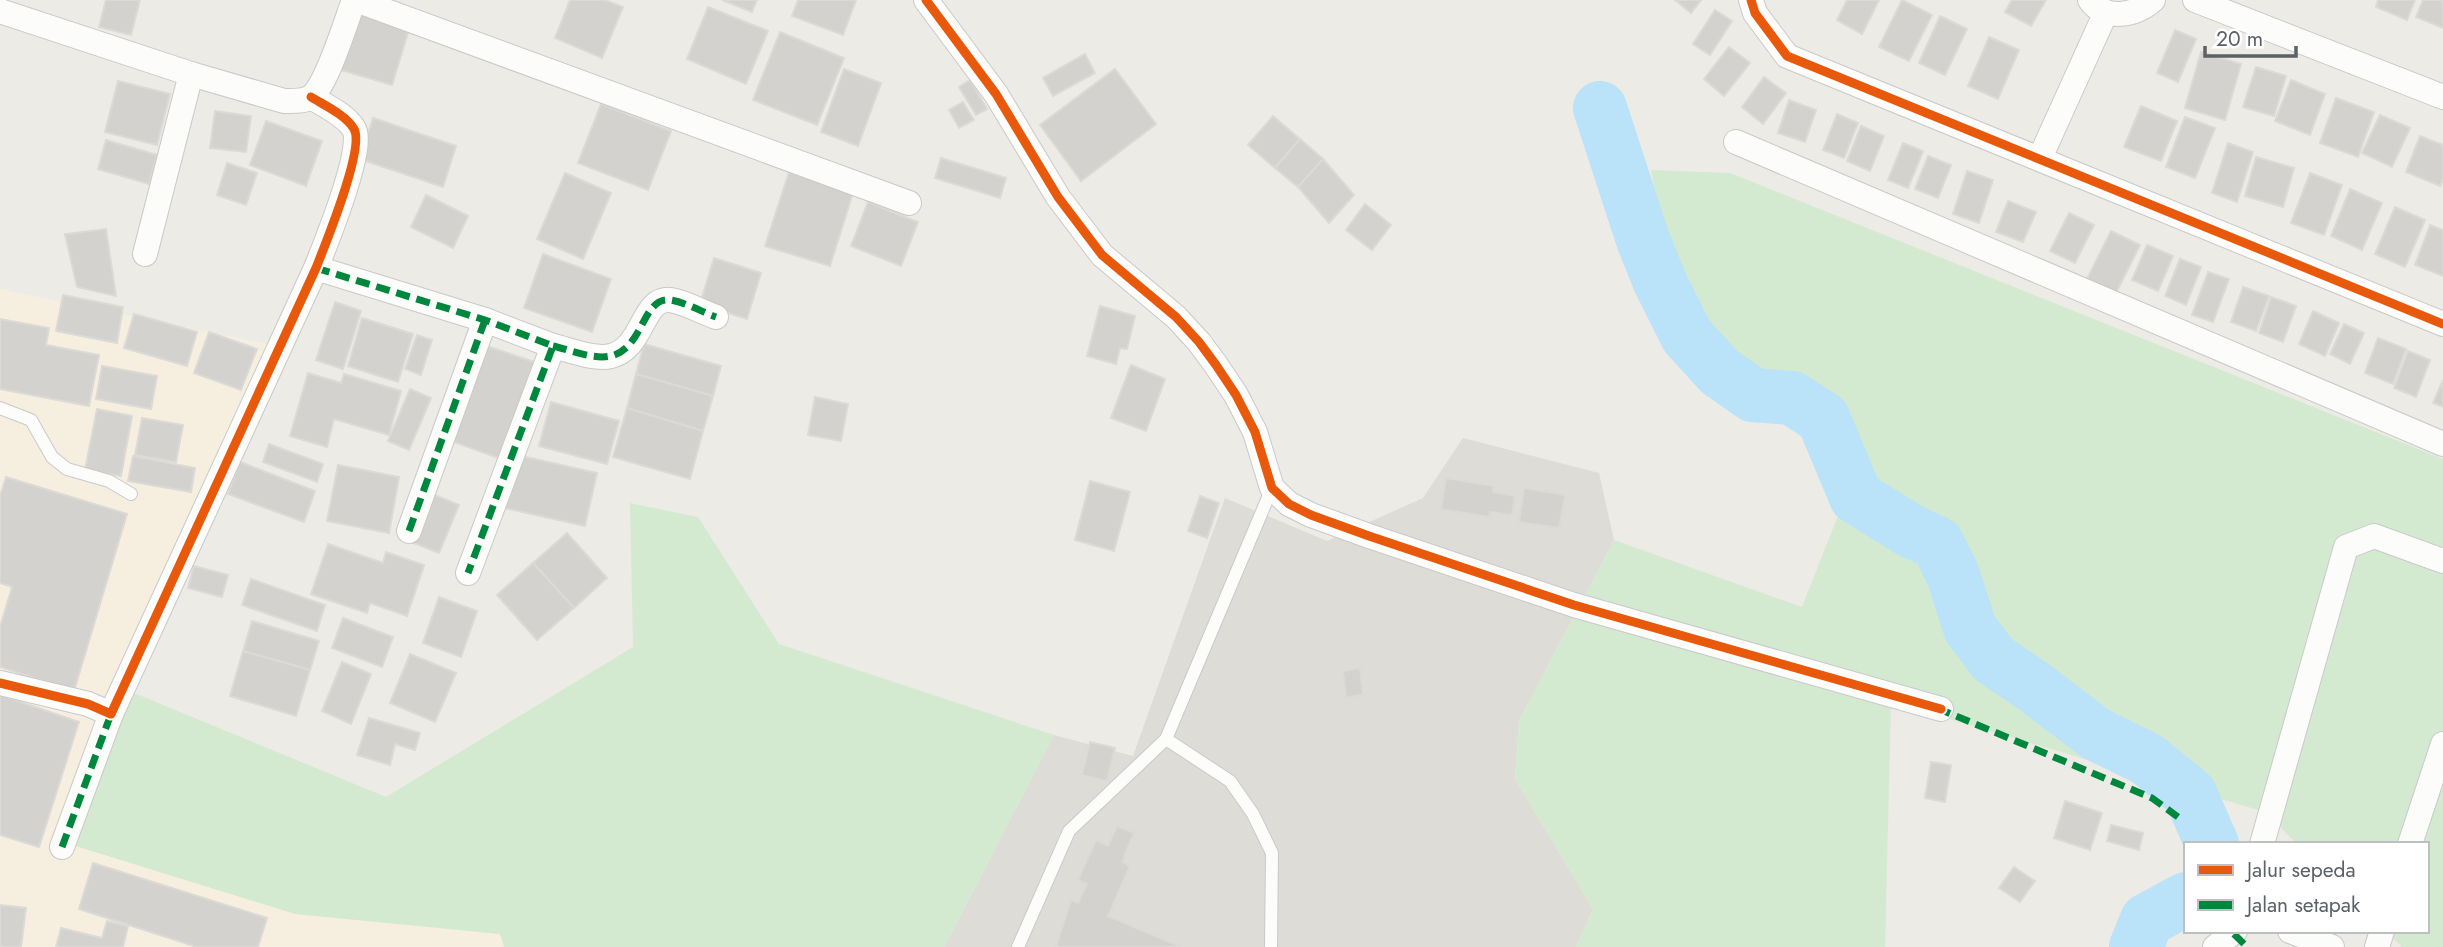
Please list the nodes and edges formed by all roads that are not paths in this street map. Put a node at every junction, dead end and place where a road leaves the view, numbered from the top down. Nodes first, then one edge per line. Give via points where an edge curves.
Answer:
1 (355, 0) edge
2 (926, 0) edge
3 (1751, 0) edge
4 (2153, 0) edge
5 (2195, 0) edge
6 (2098, 6) edge
7 (14, 9) edge
8 (191, 74) junction
9 (311, 97) junction
10 (2443, 97) edge
11 (1736, 142) dead end
12 (2039, 158) junction
13 (909, 203) dead end
14 (145, 254) dead end
15 (316, 268) junction
16 (716, 317) dead end
17 (485, 320) junction
18 (2443, 324) edge
19 (553, 346) junction
20 (0, 408) edge
21 (2443, 444) edge
22 (1272, 488) junction
23 (131, 494) dead end
24 (408, 531) dead end
25 (2443, 561) edge
26 (468, 573) dead end
27 (0, 683) edge
28 (1941, 709) dead end
29 (111, 714) junction
30 (1166, 740) junction
31 (2443, 744) edge
32 (2263, 842) edge
33 (2411, 842) edge
34 (62, 847) dead end
35 (2295, 933) edge
36 (1018, 947) edge
37 (1272, 947) edge
38 (2332, 947) edge

1 - 9 street via 326,75
1 - 13 street
2 - 22 street via 996,94 1058,197 1102,254 1176,317 1216,365 1255,432
3 - 12 street via 1755,13 1787,55
4 - 6 street via 2122,15
5 - 10 street
6 - 12 street
7 - 8 street
8 - 9 street via 284,101
8 - 14 street
9 - 15 street via 349,122 356,134 340,204
11 - 21 street
12 - 18 street
15 - 17 street
15 - 29 street
16 - 19 street via 671,300 662,301 654,304 630,346 620,353 604,357
17 - 19 street
17 - 24 street
19 - 26 street
20 - 23 lane via 31,420 52,457 67,469 109,481
22 - 28 street via 1311,515 1574,605
22 - 30 lane
25 - 32 street via 2374,536 2346,547
27 - 29 street
29 - 34 street
30 - 36 lane via 1069,831
30 - 37 lane via 1230,781 1253,814 1272,853
31 - 33 street
35 - 38 street

